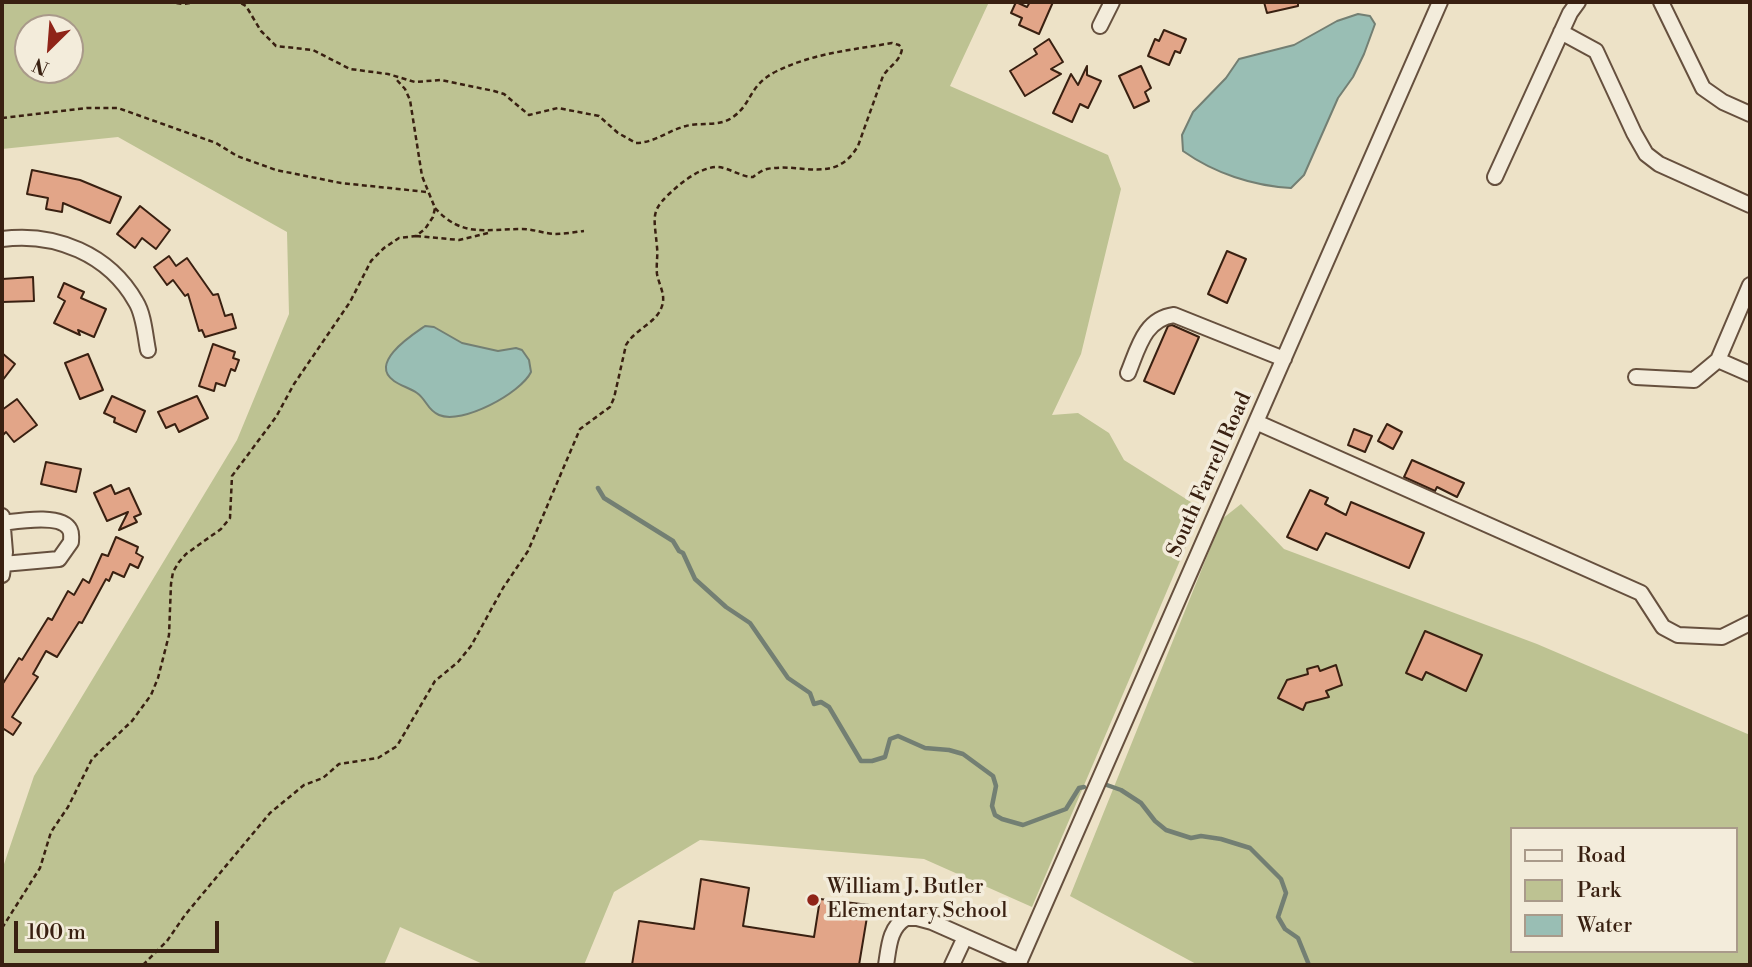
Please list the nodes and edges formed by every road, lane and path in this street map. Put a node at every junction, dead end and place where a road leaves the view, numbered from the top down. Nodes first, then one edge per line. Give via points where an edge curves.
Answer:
1 (168, 2) edge
2 (195, 2) edge
3 (239, 2) edge
4 (1112, 2) edge
5 (1440, 2) edge
6 (1578, 2) edge
7 (1661, 2) edge
8 (1100, 26) dead end
9 (1561, 32) junction
10 (395, 78) junction
11 (1750, 114) edge
12 (2, 118) edge
13 (1495, 177) dead end
14 (427, 192) junction
15 (1750, 205) edge
16 (435, 208) junction
17 (491, 231) junction
18 (584, 231) dead end
19 (416, 236) junction
20 (2, 239) edge
21 (1750, 285) edge
22 (148, 350) dead end
23 (1284, 359) junction
24 (1718, 360) junction
25 (1128, 373) dead end
26 (1750, 374) edge
27 (1636, 377) dead end
28 (1255, 422) junction
29 (2, 516) edge
30 (2, 523) edge
31 (2, 569) edge
32 (1750, 623) edge
33 (2, 928) edge
34 (965, 937) junction
35 (1019, 963) edge
36 (144, 965) edge
37 (886, 965) edge
38 (953, 965) edge

1 - 2 path
3 - 10 path via 276,46 313,50 350,69
4 - 8 street
5 - 23 street, South Farrell Road
6 - 9 street
7 - 11 street via 1703,88
9 - 13 street
9 - 15 street via 1596,51 1646,154
10 - 14 path via 410,100
10 - 36 path via 441,80 494,91 529,116 558,108 599,116 628,140 642,143 682,127 727,121 736,116 765,77 805,58 892,43 902,49 899,60 883,76 858,146 841,165 817,170 768,169 752,177 715,167 694,175 661,203 653,219 661,310 626,345 610,407 580,429 534,541 471,646 435,681 391,751 367,761 339,764 270,813
12 - 14 path via 118,108 276,170
14 - 16 path
16 - 17 path via 454,225
16 - 19 path
17 - 18 path
17 - 19 path via 459,240
19 - 33 path via 399,238 371,261 350,302 232,476 230,518 186,554 173,572 169,635 150,695 132,721 92,759 51,832 40,868
20 - 22 street via 25,236 61,242 95,258 121,279 138,305
21 - 24 street
23 - 25 street via 1174,315 1163,316 1144,333
23 - 28 street, South Farrell Road
24 - 26 street
24 - 27 street via 1694,380
28 - 32 street via 1641,593 1668,631 1722,637
28 - 35 street, South Farrell Road
29 - 30 street
30 - 31 street
30 - 31 street via 50,519 70,530 71,542 59,559
34 - 35 street
34 - 37 street via 932,922 906,918 894,928
34 - 38 street

